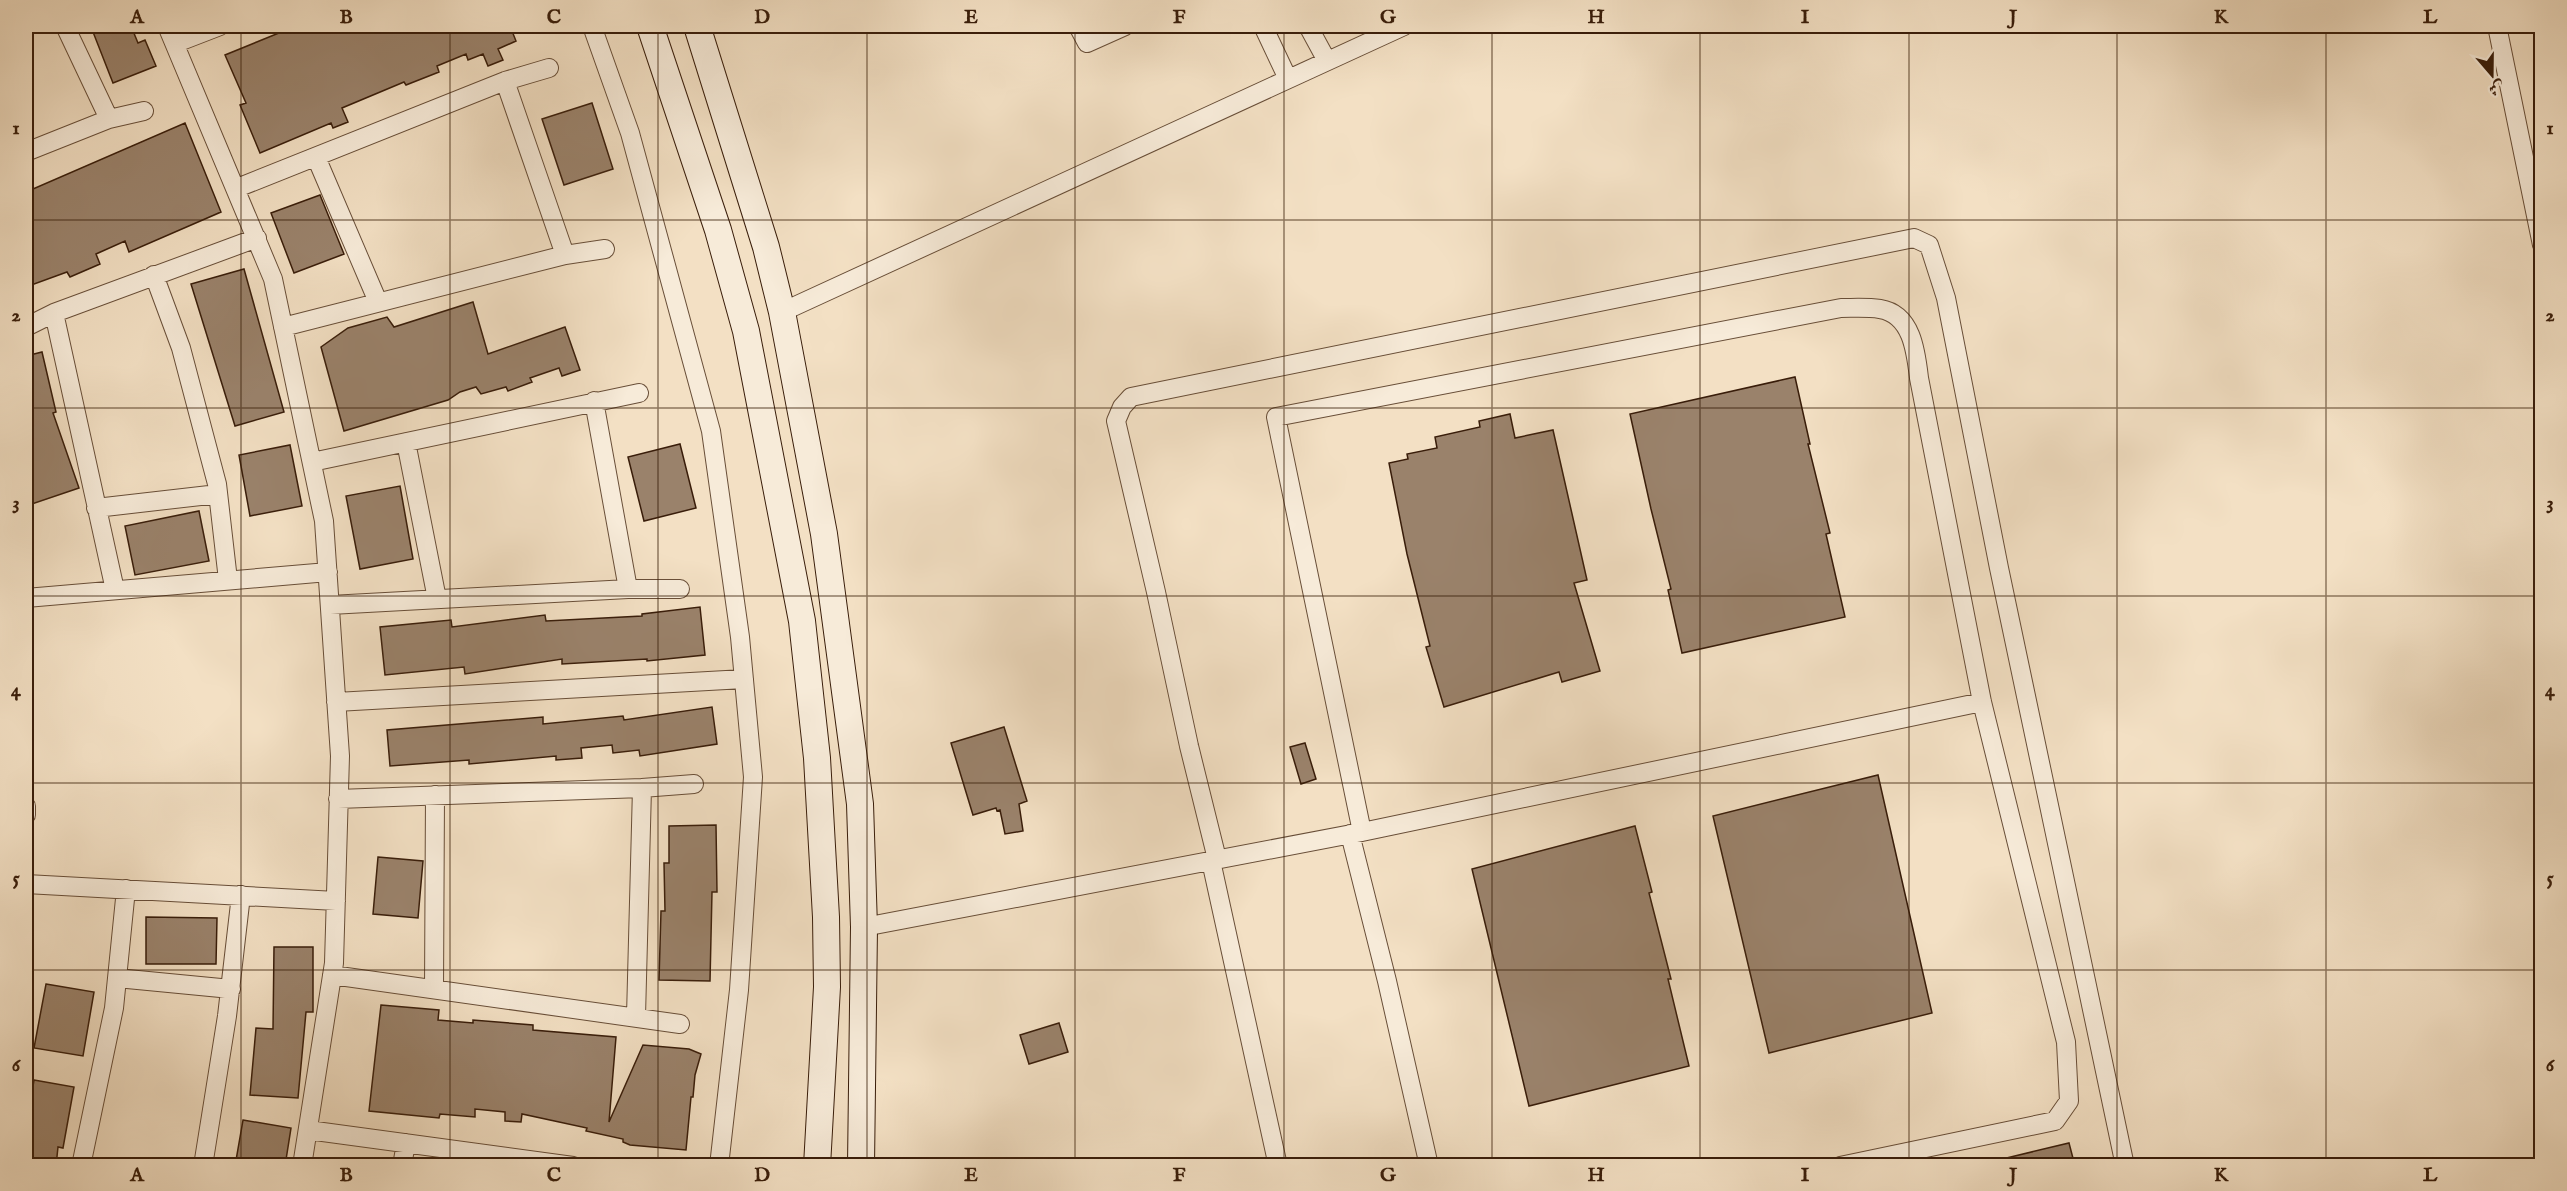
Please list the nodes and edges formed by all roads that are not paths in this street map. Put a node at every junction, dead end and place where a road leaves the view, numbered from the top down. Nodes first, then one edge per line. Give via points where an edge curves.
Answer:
1 (65, 26) edge
2 (167, 26) edge
3 (220, 26) edge
4 (592, 26) edge
5 (650, 26) edge
6 (697, 26) edge
7 (1078, 26) edge
8 (1125, 26) edge
9 (1263, 26) edge
10 (1308, 26) edge
11 (1404, 26) edge
12 (2497, 26) edge
13 (176, 43) junction
14 (1327, 61) junction
15 (549, 68) dead end
16 (1288, 79) junction
17 (505, 81) junction
18 (144, 111) dead end
19 (110, 119) junction
20 (26, 152) edge
21 (316, 157) junction
22 (237, 188) junction
23 (257, 238) junction
24 (2541, 245) edge
25 (605, 249) dead end
26 (565, 255) junction
27 (154, 276) junction
28 (378, 302) junction
29 (782, 312) junction
30 (54, 314) junction
31 (26, 327) edge
32 (283, 327) junction
33 (639, 393) dead end
34 (594, 401) junction
35 (406, 442) junction
36 (312, 462) junction
37 (218, 494) junction
38 (96, 508) junction
39 (328, 572) junction
40 (228, 580) junction
41 (628, 589) junction
42 (680, 589) dead end
43 (115, 590) junction
44 (26, 598) edge
45 (437, 599) junction
46 (330, 605) junction
47 (744, 679) junction
48 (336, 702) junction
49 (1982, 702) junction
50 (694, 784) dead end
51 (642, 788) junction
52 (435, 795) junction
53 (338, 799) junction
54 (26, 806) edge
55 (26, 815) edge
56 (1356, 833) junction
57 (1214, 860) junction
58 (26, 884) edge
59 (126, 890) junction
60 (241, 896) junction
61 (336, 901) junction
62 (864, 927) junction
63 (332, 975) junction
64 (117, 978) junction
65 (434, 988) junction
66 (231, 989) junction
67 (636, 1016) junction
68 (680, 1024) dead end
69 (308, 1130) junction
70 (406, 1143) junction
71 (81, 1166) edge
72 (203, 1166) edge
73 (302, 1166) edge
74 (402, 1166) edge
75 (573, 1166) edge
76 (719, 1166) edge
77 (817, 1166) edge
78 (861, 1166) edge
79 (1278, 1166) edge
80 (1429, 1166) edge
81 (1840, 1166) edge
82 (2125, 1166) edge

1 - 19 street
2 - 13 street
3 - 13 street
4 - 47 street via 630,133 711,431
5 - 77 street via 718,230 746,331 802,621 817,758 826,917 827,987
6 - 29 street
7 - 8 street via 1087,43
9 - 16 street
10 - 14 street
11 - 14 street
12 - 24 street
13 - 22 street
14 - 16 street
15 - 17 street
16 - 29 street
17 - 21 street
17 - 26 street
18 - 19 street
19 - 20 street
21 - 22 street
21 - 28 street
22 - 23 street
23 - 27 street
23 - 32 street via 273,279
25 - 26 street
26 - 28 street
27 - 30 street
27 - 37 street via 181,348
28 - 32 street
29 - 62 street via 824,534 840,650 860,804
30 - 31 street
30 - 38 street
32 - 36 street
33 - 34 street
34 - 35 street
34 - 41 street
35 - 36 street
35 - 45 street
36 - 39 street via 324,521
37 - 38 street
37 - 40 street
38 - 43 street
39 - 40 street
39 - 46 street
40 - 43 street
41 - 42 street
41 - 45 street
43 - 44 street
45 - 46 street
46 - 48 street
47 - 48 street
47 - 76 street via 753,777 739,990
48 - 53 street
49 - 56 street
49 - 56 street via 1915,342 1898,317 1882,309 1841,308 1276,417
49 - 81 street via 2066,1042 2069,1101 2055,1121
50 - 51 street
51 - 52 street
51 - 67 street
52 - 53 street
52 - 65 street
53 - 61 street
54 - 55 street
56 - 57 street
56 - 80 street
57 - 62 street
57 - 79 street
57 - 82 street via 1116,421 1131,397 1914,238 1929,245 1946,298
58 - 59 street
59 - 60 street
59 - 64 street
60 - 61 street
60 - 66 street
61 - 63 street
62 - 78 street
63 - 65 street
63 - 69 street
64 - 66 street
64 - 71 street
65 - 67 street
66 - 72 street
67 - 68 street
69 - 70 street
69 - 73 street
70 - 74 street
70 - 75 street

